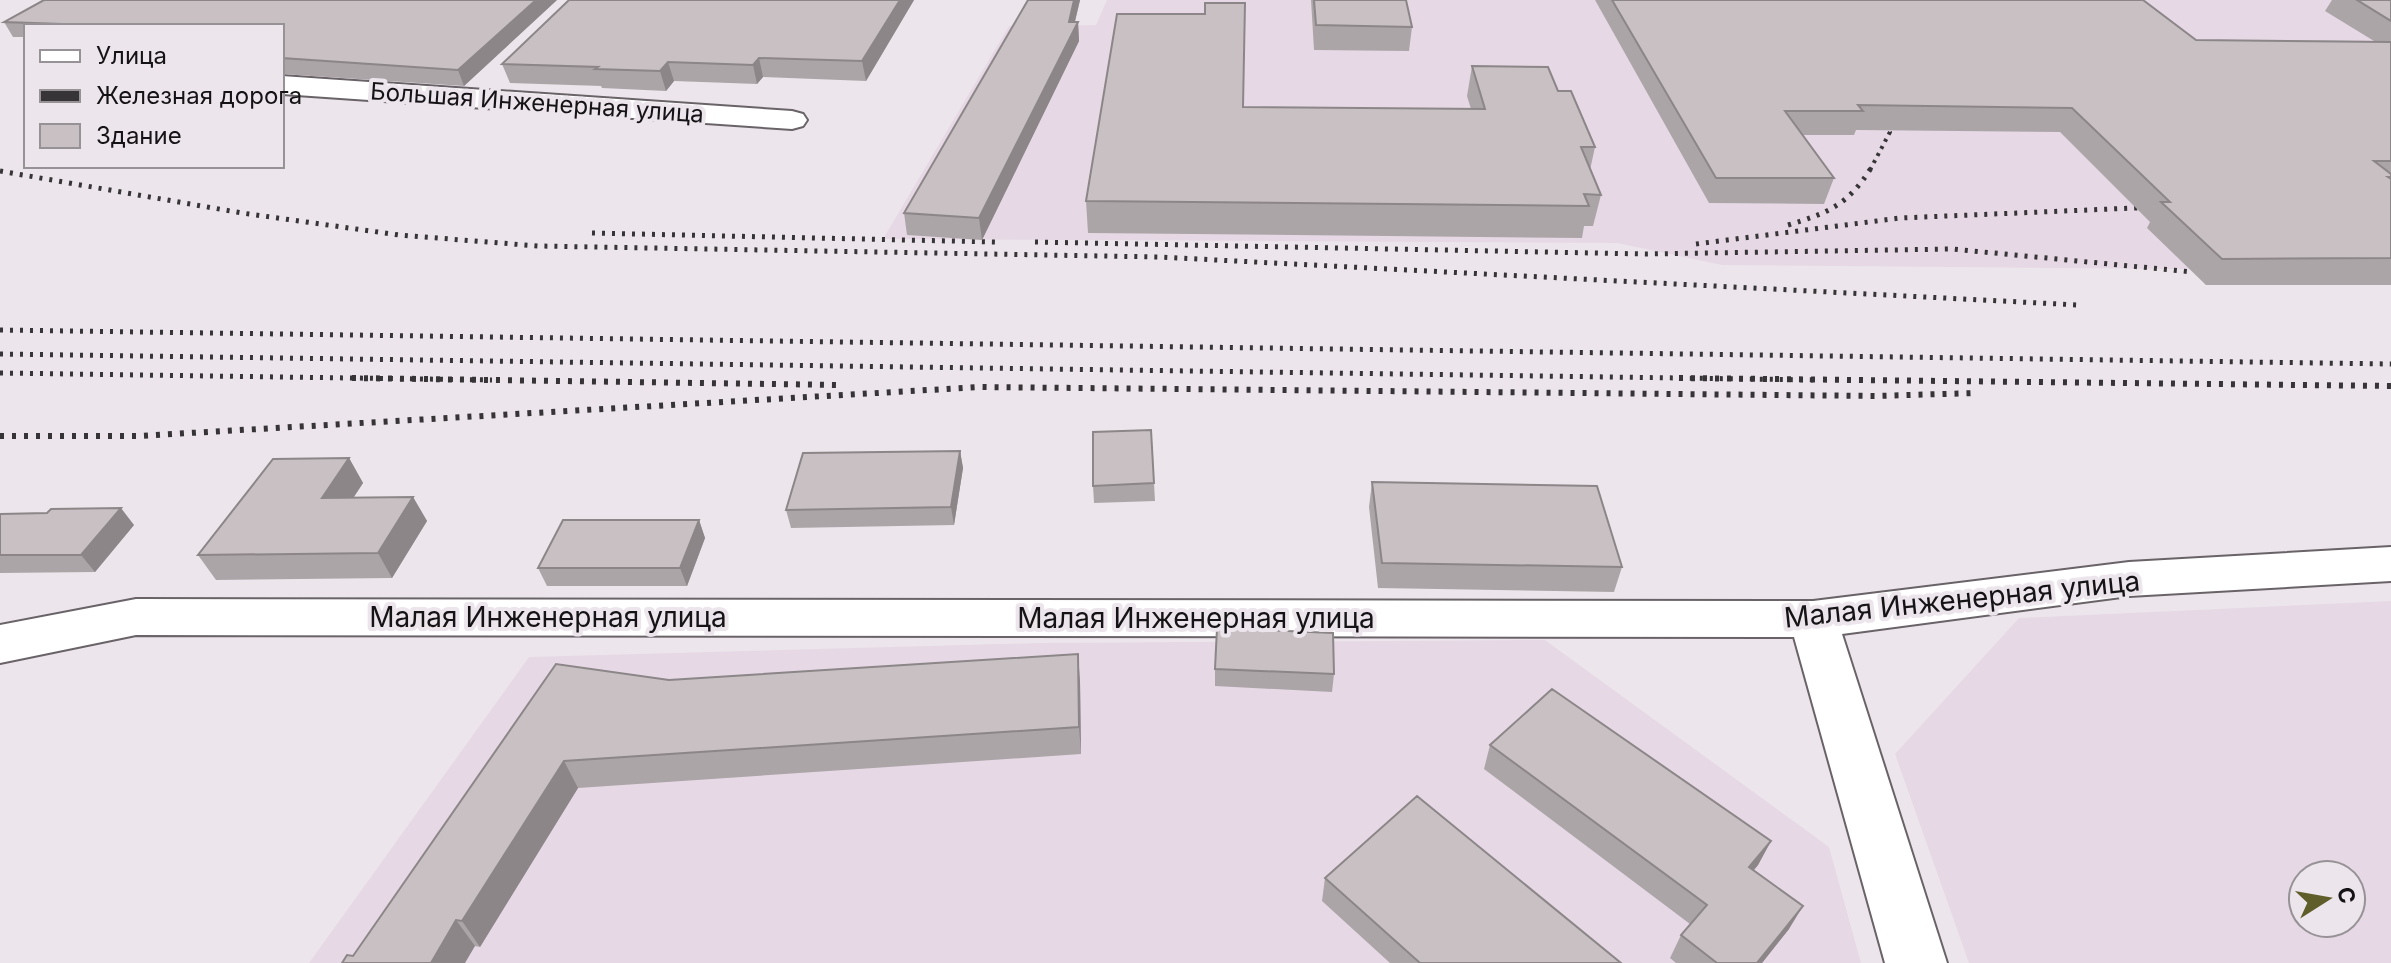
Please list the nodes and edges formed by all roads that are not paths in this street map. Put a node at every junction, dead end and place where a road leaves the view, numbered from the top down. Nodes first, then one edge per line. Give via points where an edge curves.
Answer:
1 (495, 76) dead end
2 (284, 85) edge
3 (472, 98) junction
4 (792, 120) dead end
5 (2391, 564) edge
6 (1813, 619) junction
7 (0, 644) edge
8 (1916, 963) edge

1 - 3 street
2 - 3 street, Большая Инженерная улица
3 - 4 street, Большая Инженерная улица
5 - 6 street, Малая Инженерная улица via 2129,579
6 - 7 street, Малая Инженерная улица via 136,617
6 - 8 street

